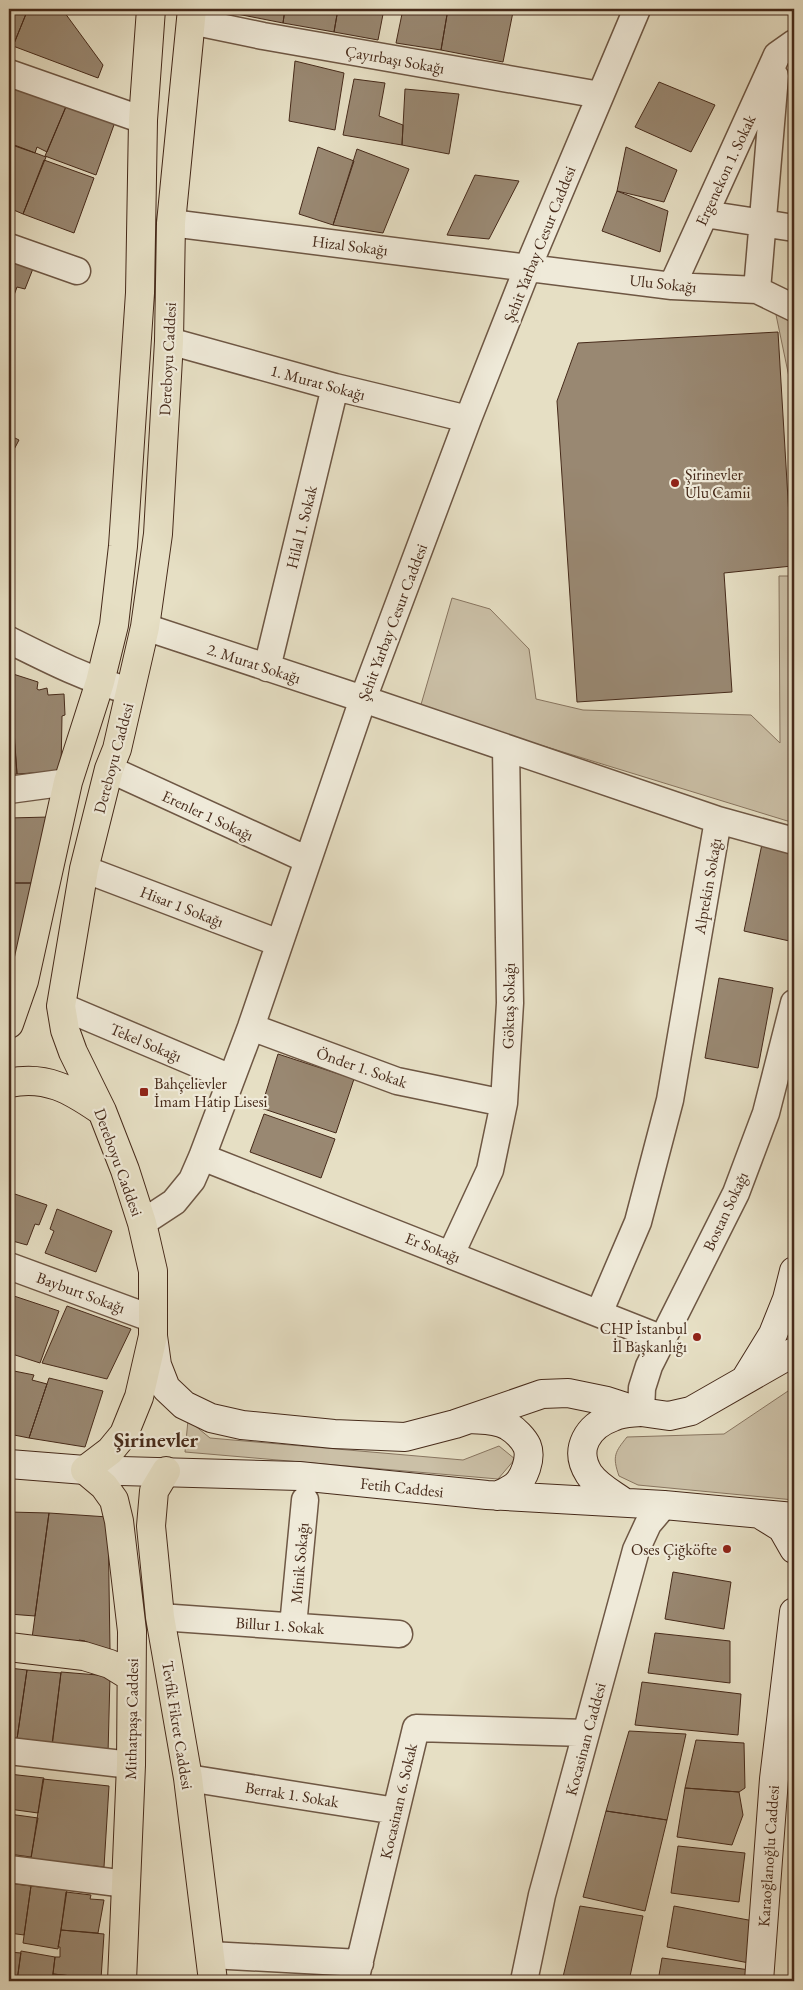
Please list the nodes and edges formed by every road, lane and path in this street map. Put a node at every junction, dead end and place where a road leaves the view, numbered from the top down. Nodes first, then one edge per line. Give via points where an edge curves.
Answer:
1 (151, 9) edge
2 (637, 9) edge
3 (192, 15) edge
4 (789, 52) edge
5 (9, 73) edge
6 (600, 95) junction
7 (142, 120) junction
8 (704, 214) junction
9 (171, 223) junction
10 (762, 223) junction
11 (794, 228) edge
12 (9, 247) edge
13 (528, 267) junction
14 (77, 271) dead end
15 (672, 286) junction
16 (757, 290) junction
17 (794, 308) edge
18 (169, 341) junction
19 (335, 387) junction
20 (468, 419) junction
21 (145, 627) junction
22 (9, 640) edge
23 (267, 668) junction
24 (100, 682) junction
25 (130, 690) junction
26 (363, 699) junction
27 (506, 748) junction
28 (109, 770) junction
29 (68, 782) junction
30 (9, 790) edge
31 (718, 820) junction
32 (794, 841) edge
33 (308, 860) junction
34 (84, 869) junction
35 (280, 943) junction
36 (16, 981) edge
37 (794, 1002) edge
38 (61, 1006) junction
39 (9, 1024) edge
40 (251, 1027) junction
41 (231, 1078) junction
42 (9, 1083) edge
43 (504, 1103) junction
44 (102, 1111) junction
45 (202, 1157) junction
46 (142, 1223) junction
47 (451, 1254) junction
48 (9, 1266) edge
49 (794, 1271) edge
50 (598, 1313) junction
51 (153, 1327) junction
52 (663, 1339) junction
53 (794, 1352) edge
54 (744, 1381) junction
55 (641, 1412) junction
56 (470, 1418) junction
57 (9, 1464) edge
58 (85, 1470) junction
59 (166, 1471) junction
60 (497, 1496) junction
61 (305, 1500) dead end
62 (625, 1503) junction
63 (664, 1505) junction
64 (761, 1515) junction
65 (794, 1517) edge
66 (794, 1549) edge
67 (794, 1612) edge
68 (160, 1617) junction
69 (293, 1626) junction
70 (399, 1634) dead end
71 (9, 1647) edge
72 (131, 1677) junction
73 (586, 1733) junction
74 (9, 1751) edge
75 (131, 1764) junction
76 (188, 1778) junction
77 (396, 1811) junction
78 (9, 1869) edge
79 (126, 1884) junction
80 (211, 1968) edge
81 (358, 1972) edge
82 (122, 1981) edge
83 (524, 1981) edge
84 (759, 1981) edge

1 - 7 main road, Dereboyu Caddesi
2 - 6 street, Şehit Yarbay Cesur Caddesi
3 - 6 street, Çayırbaşı Sokağı via 264,36
3 - 9 main road, Dereboyu Caddesi
4 - 8 street, Ergenekon 1. Sokak
4 - 10 street, Ergenekon 1. Sokak
5 - 7 street
6 - 13 street, Şehit Yarbay Cesur Caddesi
7 - 24 main road, Dereboyu Caddesi via 140,293 123,546 114,625
8 - 10 street
8 - 15 street, Ergenekon 1. Sokak
9 - 13 street, Hizal Sokağı
9 - 18 main road, Dereboyu Caddesi
10 - 11 street
10 - 16 street, Ergenekon 1. Sokak
12 - 14 street
13 - 15 street, Ulu Sokağı
13 - 20 street, Şehit Yarbay Cesur Caddesi
15 - 16 street, Ulu Sokağı
16 - 17 street, Ulu Sokağı
18 - 19 street, 1. Murat Sokağı
18 - 21 main road, Dereboyu Caddesi via 158,534
19 - 20 street, 1. Murat Sokağı
19 - 23 street, Hilal 1. Sokak
20 - 26 street, Şehit Yarbay Cesur Caddesi
21 - 23 street, 2. Murat Sokağı
21 - 25 main road, Dereboyu Caddesi
22 - 24 street
23 - 26 street, 2. Murat Sokağı
24 - 25 street
24 - 29 main road, Dereboyu Caddesi
25 - 28 main road, Dereboyu Caddesi
26 - 27 street, Alptekin Sokağı
26 - 33 street, Şehit Yarbay Cesur Caddesi
27 - 31 street, Alptekin Sokağı
27 - 43 street, Göktaş Sokağı via 510,1003
28 - 33 street, Erenler 1 Sokağı
28 - 34 main road, Dereboyu Caddesi
29 - 30 street
29 - 36 main road, Dereboyu Caddesi
31 - 32 street
31 - 50 street, Alptekin Sokağı via 670,1100 638,1222
33 - 35 street, Şehit Yarbay Cesur Caddesi
34 - 35 street, Hisar 1 Sokağı
34 - 38 main road, Dereboyu Caddesi
35 - 40 street, Şehit Yarbay Cesur Caddesi
36 - 39 main road, Dereboyu Caddesi
37 - 52 street, Bostan Sokağı via 766,1113 736,1193
38 - 41 street, Tekel Sokağı
38 - 44 main road, Dereboyu Caddesi via 72,1052
40 - 41 street, Şehit Yarbay Cesur Caddesi
40 - 43 street, Önder 1. Sokak via 397,1081
41 - 45 street, Şehit Yarbay Cesur Caddesi
42 - 44 main road via 22,1080 51,1083 75,1093
43 - 47 street, Göktaş Sokağı via 490,1170
44 - 46 main road, Dereboyu Caddesi
45 - 46 street, Şehit Yarbay Cesur Caddesi via 192,1180 174,1202
45 - 47 street, Er Sokağı
46 - 51 main road, Dereboyu Caddesi via 153,1271
47 - 50 street, Er Sokağı
48 - 51 street, Bayburt Sokağı
49 - 54 street via 773,1334
50 - 52 street, Er Sokağı
51 - 56 street via 157,1365 166,1388 184,1405 211,1418 242,1425 334,1434 405,1436
51 - 58 main road, Dereboyu Caddesi via 139,1397 124,1434 110,1451
52 - 55 street, Bostan Sokağı via 642,1388
53 - 54 street
54 - 55 street via 691,1411 669,1416
55 - 56 street via 568,1393 542,1394
55 - 62 street via 615,1416 597,1424 583,1444 582,1458 589,1473
56 - 60 street via 508,1426 528,1447 524,1472 516,1485
57 - 58 street, Fetih Caddesi
58 - 59 street, Fetih Caddesi
58 - 72 main road, Mithatpaşa Caddesi via 104,1486 114,1500 132,1631
59 - 60 street, Fetih Caddesi via 299,1476
59 - 68 main road, Tevfik Fikret Caddesi via 154,1491 151,1526
60 - 62 street, Fetih Caddesi
61 - 69 street, Minik Sokağı
62 - 63 street, Fetih Caddesi
63 - 64 street, Fetih Caddesi
63 - 73 street, Kocasinan Caddesi via 648,1524 636,1550
64 - 65 street, Fetih Caddesi
64 - 66 street via 782,1528
67 - 84 street, Karaoğlanoğlu Caddesi via 774,1779
68 - 69 street, Billur 1. Sokak
68 - 76 main road, Tevfik Fikret Caddesi
69 - 70 street, Billur 1. Sokak
71 - 72 main road via 84,1656 110,1664
72 - 75 main road, Mithatpaşa Caddesi
73 - 77 street, Kocasinan 6. Sokak via 416,1728
73 - 83 street, Kocasinan Caddesi via 542,1895
74 - 75 street
75 - 79 main road, Mithatpaşa Caddesi
76 - 77 street, Berrak 1. Sokak
76 - 80 main road, Tevfik Fikret Caddesi
77 - 81 street, Kocasinan 6. Sokak
78 - 79 street
79 - 82 main road, Mithatpaşa Caddesi
80 - 81 street

